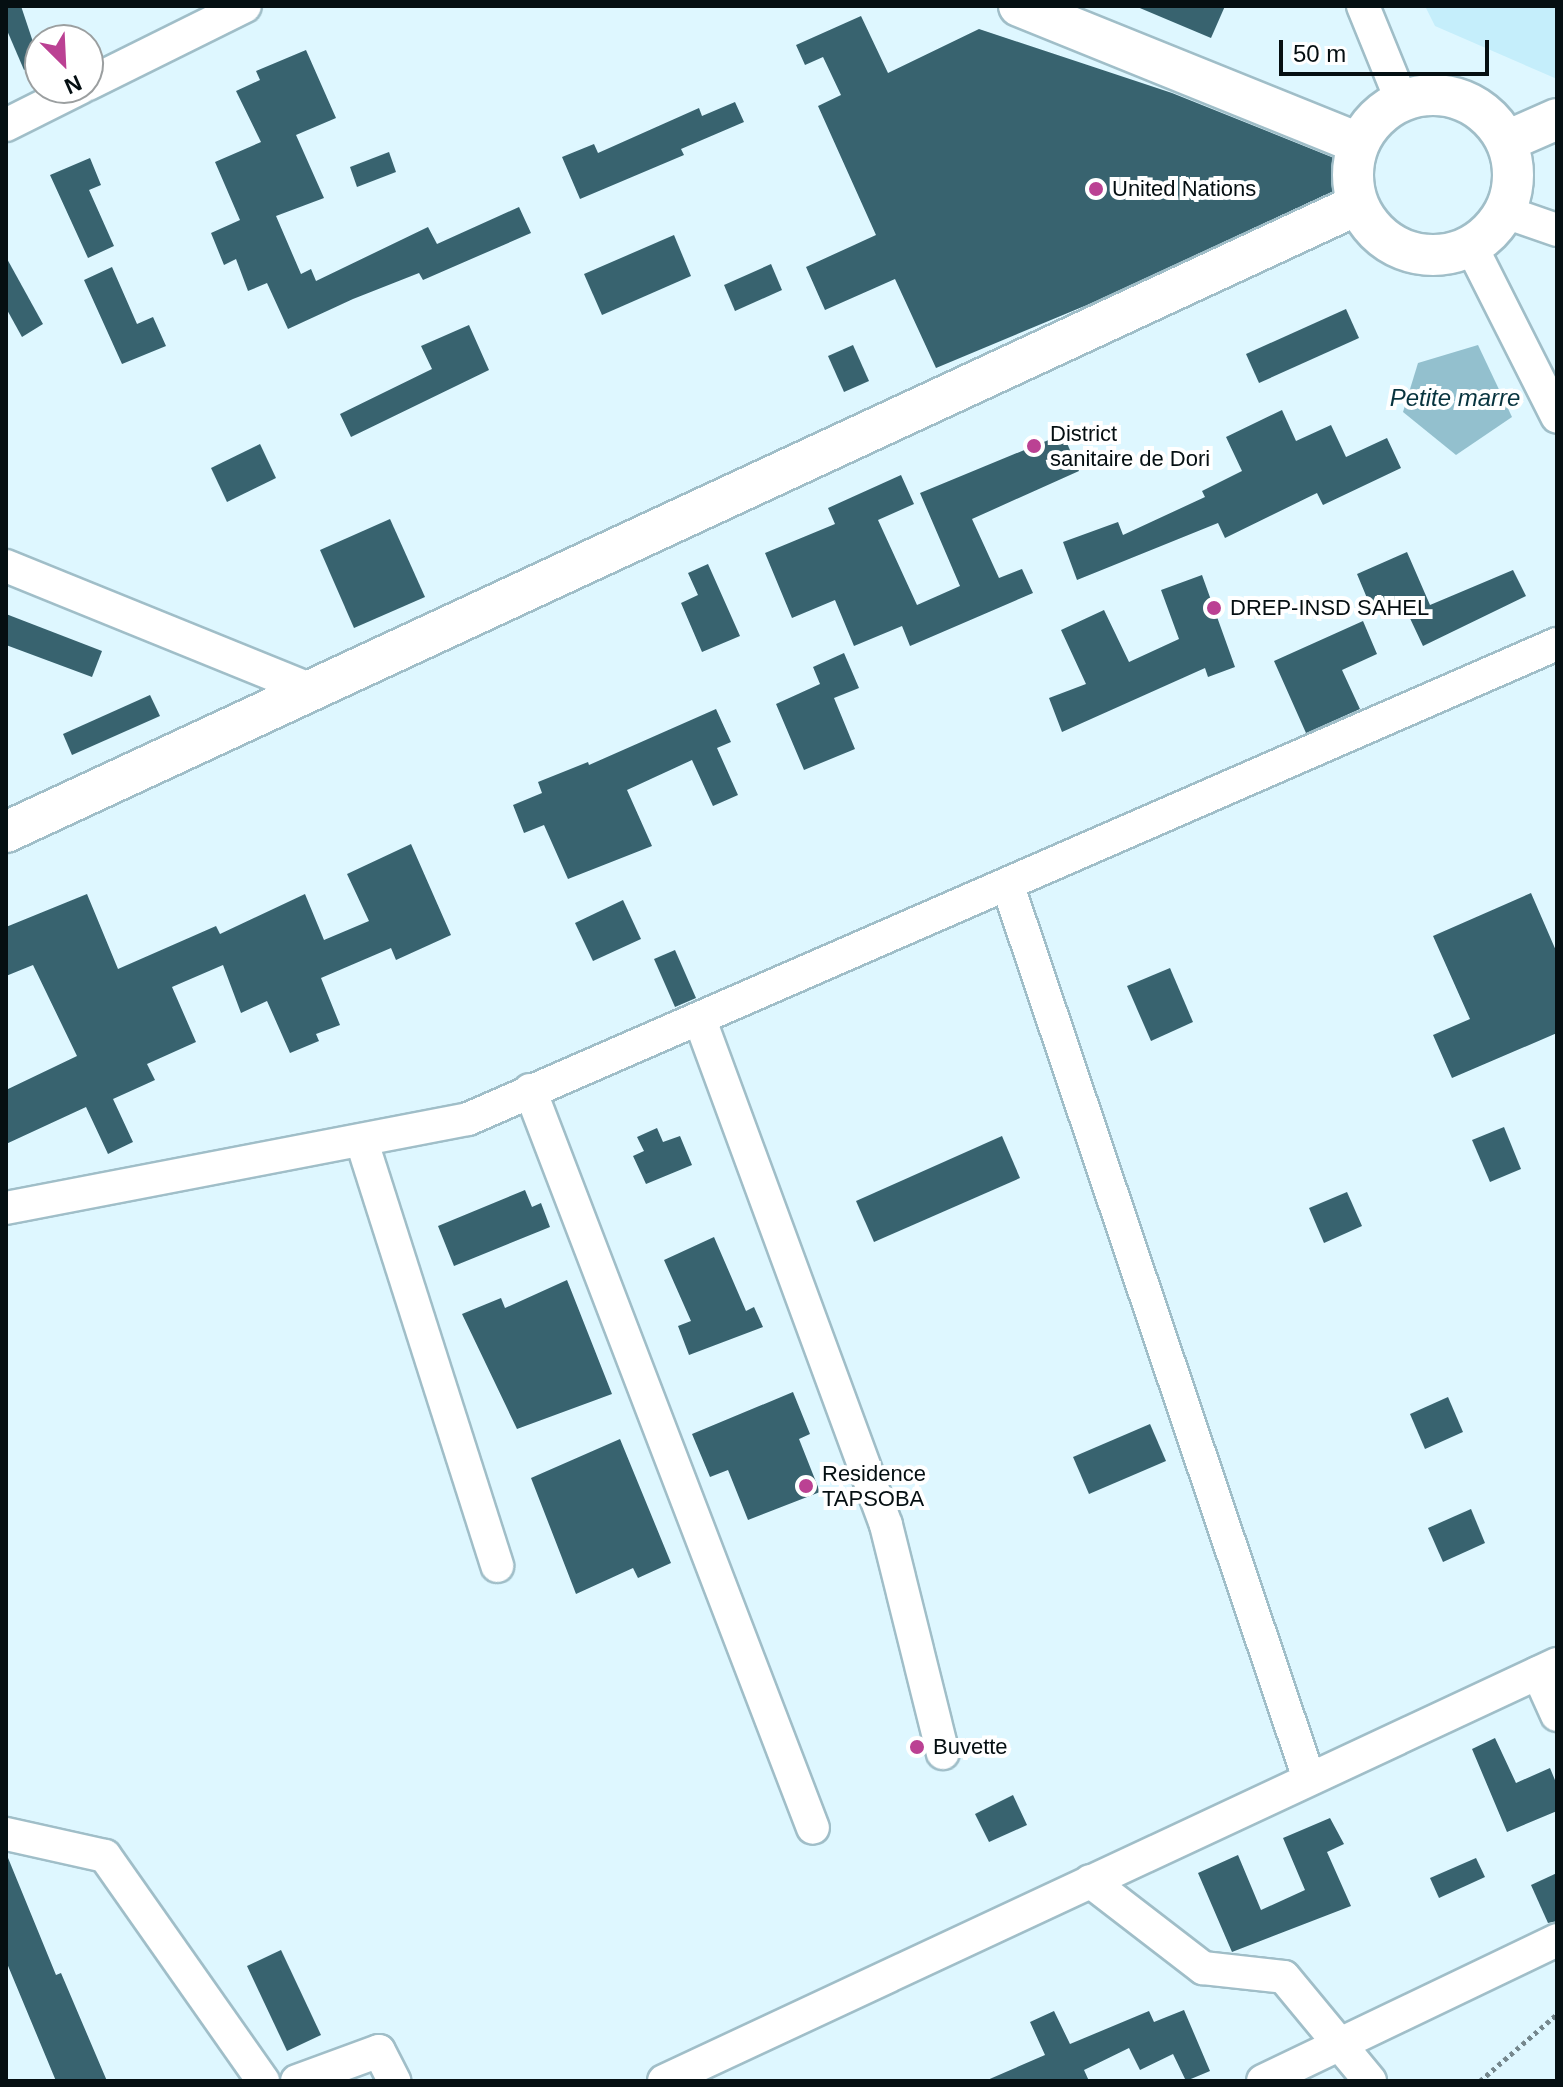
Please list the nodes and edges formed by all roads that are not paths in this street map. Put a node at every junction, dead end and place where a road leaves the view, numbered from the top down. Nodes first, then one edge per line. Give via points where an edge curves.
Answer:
1 (245, 6) edge
2 (1019, 6) edge
3 (1363, 6) edge
4 (104, 76) edge
5 (1401, 99) junction
6 (48, 104) edge
7 (1557, 119) edge
8 (6, 125) edge
9 (1507, 141) junction
10 (1358, 143) junction
11 (1357, 205) junction
12 (1505, 212) junction
13 (1557, 230) edge
14 (1471, 246) junction
15 (1557, 416) edge
16 (6, 566) edge
17 (1557, 644) edge
18 (306, 688) junction
19 (6, 832) edge
20 (1008, 886) junction
21 (700, 1020) junction
22 (530, 1090) junction
23 (362, 1142) junction
24 (6, 1208) edge
25 (497, 1566) dead end
26 (1548, 1669) edge
27 (1557, 1715) edge
28 (943, 1753) dead end
29 (1309, 1779) junction
30 (813, 1828) dead end
31 (6, 1834) edge
32 (1090, 1881) junction
33 (1557, 1940) edge
34 (1342, 2045) junction
35 (263, 2081) edge
36 (297, 2081) edge
37 (394, 2081) edge
38 (664, 2081) edge
39 (1263, 2081) edge
40 (1370, 2081) edge

1 - 4 street
2 - 10 main road
3 - 5 street
5 - 9 main road via 1432,93 1463,99 1489,116
5 - 10 main road via 1376,117
6 - 8 street
7 - 9 main road
9 - 12 main road via 1513,177
10 - 11 main road via 1351,173
11 - 14 main road via 1371,228 1392,245 1418,254 1445,254
11 - 18 main road
12 - 13 street
12 - 14 main road
14 - 15 street
16 - 18 street
17 - 20 street
18 - 19 main road
20 - 21 street
20 - 29 street
21 - 22 street
21 - 28 street via 886,1525
22 - 23 street via 468,1119
22 - 30 street
23 - 24 street
23 - 25 street
26 - 27 street
26 - 29 street
29 - 32 street
31 - 35 street via 105,1856
32 - 34 street via 1203,1968 1284,1977
32 - 38 street
33 - 34 street
34 - 39 street
34 - 40 street
36 - 37 street via 379,2051

